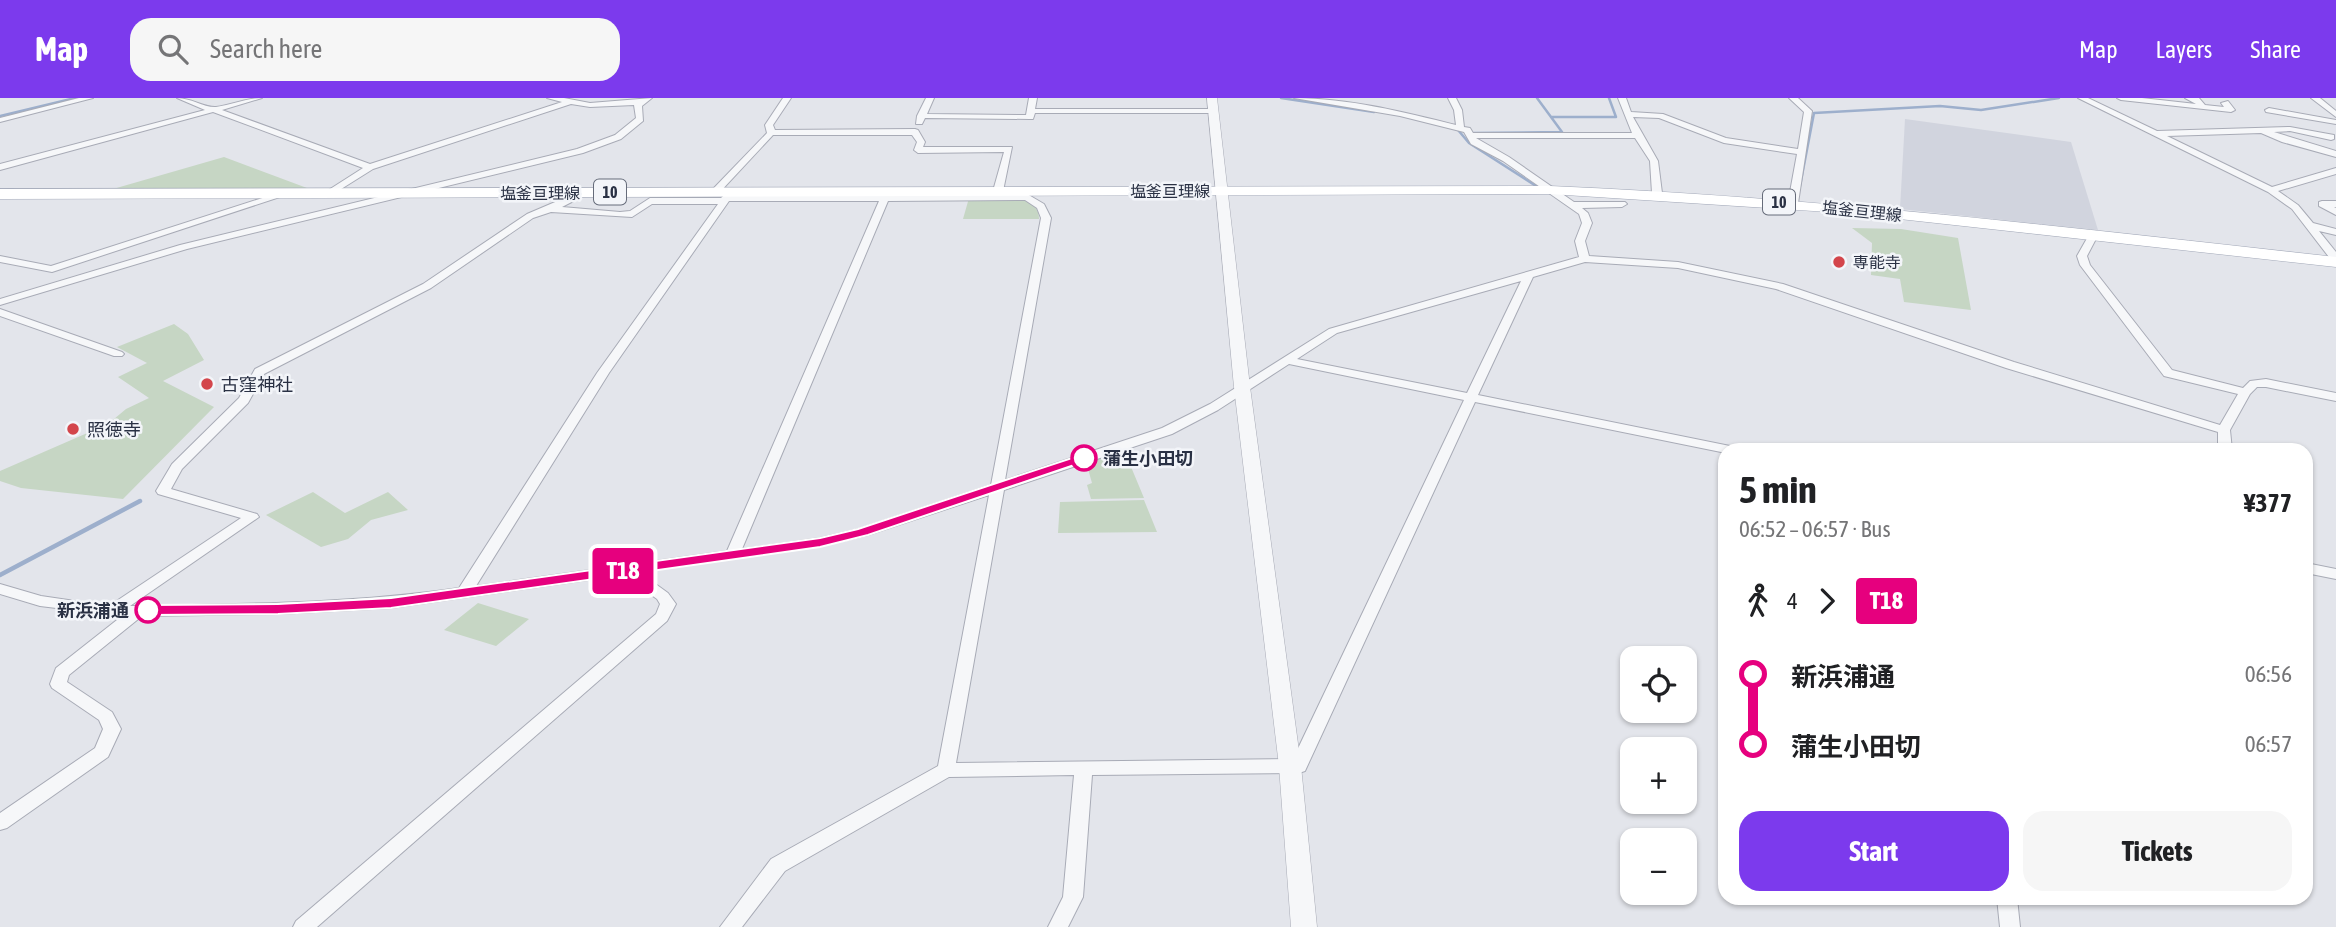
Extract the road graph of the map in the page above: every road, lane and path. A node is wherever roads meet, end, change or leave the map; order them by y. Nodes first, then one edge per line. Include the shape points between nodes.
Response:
1 (89, 98) edge
2 (181, 98) edge
3 (258, 98) edge
4 (551, 98) edge
5 (787, 98) edge
6 (930, 98) edge
7 (1033, 98) edge
8 (1212, 98) edge
9 (1298, 98) edge
10 (1452, 98) edge
11 (1622, 98) edge
12 (1793, 98) edge
13 (2082, 98) edge
14 (2121, 98) edge
15 (2127, 98) edge
16 (2189, 98) edge
17 (2315, 98) edge
18 (645, 100) edge
19 (568, 103) junction
20 (2225, 103) dead end
21 (2203, 107) junction
22 (212, 110) junction
23 (2269, 110) dead end
24 (1030, 111) junction
25 (1213, 111) junction
26 (1628, 114) junction
27 (921, 116) junction
28 (2336, 116) edge
29 (0, 120) edge
30 (2336, 122) edge
31 (2249, 124) dead end
32 (1460, 127) junction
33 (2262, 130) junction
34 (771, 132) junction
35 (915, 132) junction
36 (1638, 135) junction
37 (2155, 135) junction
38 (1469, 136) junction
39 (2333, 136) edge
40 (2304, 145) junction
41 (1801, 152) junction
42 (2336, 154) edge
43 (0, 167) edge
44 (370, 167) junction
45 (2336, 171) edge
46 (1550, 190) junction
47 (2271, 190) junction
48 (998, 191) junction
49 (1219, 191) junction
50 (584, 192) junction
51 (287, 193) junction
52 (330, 193) junction
53 (405, 193) junction
54 (1657, 193) junction
55 (0, 194) edge
56 (724, 196) junction
57 (885, 198) junction
58 (1793, 203) junction
59 (1622, 204) dead end
60 (2336, 204) edge
61 (1574, 205) junction
62 (550, 209) junction
63 (2336, 212) edge
64 (2308, 225) junction
65 (2336, 232) edge
66 (2092, 235) junction
67 (0, 259) edge
68 (1585, 259) junction
69 (2336, 260) edge
70 (1528, 276) junction
71 (0, 302) edge
72 (0, 312) edge
73 (118, 355) dead end
74 (1284, 360) junction
75 (1242, 387) junction
76 (2245, 392) junction
77 (1473, 397) junction
78 (2336, 397) edge
79 (2224, 430) junction
80 (2225, 443) edge
81 (1718, 448) edge
82 (999, 484) junction
83 (732, 556) junction
84 (2313, 569) edge
85 (626, 570) junction
86 (2336, 574) edge
87 (0, 589) edge
88 (463, 594) junction
89 (139, 610) junction
90 (111, 611) junction
91 (1290, 766) junction
92 (1084, 767) junction
93 (946, 770) junction
94 (0, 823) edge
95 (2008, 905) edge
96 (303, 927) edge
97 (730, 927) edge
98 (1058, 927) edge
99 (1304, 927) edge
100 (2010, 927) edge

1 - 29 street
2 - 22 street
3 - 22 street
4 - 19 street
5 - 34 street via 769,125
6 - 27 street
7 - 24 street
8 - 25 street
9 - 32 street
10 - 32 street
11 - 26 street
12 - 41 street via 1808,111
13 - 37 street
14 - 15 street
15 - 21 street
16 - 21 street
17 - 28 street
18 - 19 street via 602,106
18 - 53 street via 638,108 636,125 598,145
19 - 44 street
20 - 21 street via 2231,110
22 - 43 street
22 - 44 street
23 - 30 street
24 - 25 street
24 - 27 street via 1030,117
25 - 49 street
26 - 36 street
26 - 41 street via 1660,116 1724,140
27 - 35 street
31 - 33 street
32 - 38 street
33 - 37 street
33 - 39 street via 2290,128
33 - 40 street
34 - 35 street
34 - 56 street
35 - 48 street via 921,142 918,150 1009,149
36 - 38 street
36 - 54 street via 1654,161
37 - 47 street
38 - 46 street
39 - 40 street
40 - 42 street
41 - 58 street
44 - 52 street
45 - 47 street
46 - 49 main road, 塩釜亘理線 / 10
46 - 54 main road, 塩釜亘理線 / 10
46 - 61 street
47 - 64 street via 2295,207
48 - 49 main road, 塩釜亘理線 / 10
48 - 56 main road, 塩釜亘理線 / 10
49 - 75 street
50 - 53 main road, 塩釜亘理線 / 10
50 - 56 main road, 塩釜亘理線 / 10
50 - 62 street
51 - 52 main road, 塩釜亘理線 / 10
51 - 55 main road, 塩釜亘理線 / 10
51 - 67 street via 52,269
52 - 53 main road, 塩釜亘理線 / 10
53 - 71 street via 184,247
54 - 58 main road, 塩釜亘理線 / 10
56 - 57 street
56 - 62 street via 650,201 632,214 620,215
56 - 88 street via 603,373
57 - 82 street via 1027,197 1045,212
57 - 83 street
58 - 66 main road, 塩釜亘理線 / 10
59 - 61 street
60 - 63 street via 2322,204
61 - 68 street via 1587,223 1580,241
62 - 90 street via 530,216 427,286 259,372 244,400 177,467 163,491 253,517
64 - 65 street
64 - 69 street
66 - 69 main road, 塩釜亘理線 / 10
66 - 76 street via 2082,256 2085,265 2168,373
68 - 70 street
68 - 79 street via 1678,265 1779,286 2010,365
70 - 74 street via 1333,331
70 - 77 street
72 - 73 street
74 - 75 street
74 - 77 street
75 - 82 street via 1167,430
75 - 91 street
76 - 78 street via 2254,384 2266,383
76 - 79 street
77 - 81 street
77 - 91 street via 1299,766
79 - 80 street
82 - 83 street via 863,532
82 - 93 street
83 - 85 street
84 - 86 street
85 - 88 street
85 - 96 street via 663,596 668,604 662,617
87 - 90 street via 40,601
88 - 89 street via 278,609
89 - 90 street
89 - 94 street via 62,672 58,684 106,716 112,729 103,752
91 - 92 street
91 - 99 street
92 - 93 street
92 - 98 street via 1073,897
93 - 97 street via 778,865
95 - 100 street

